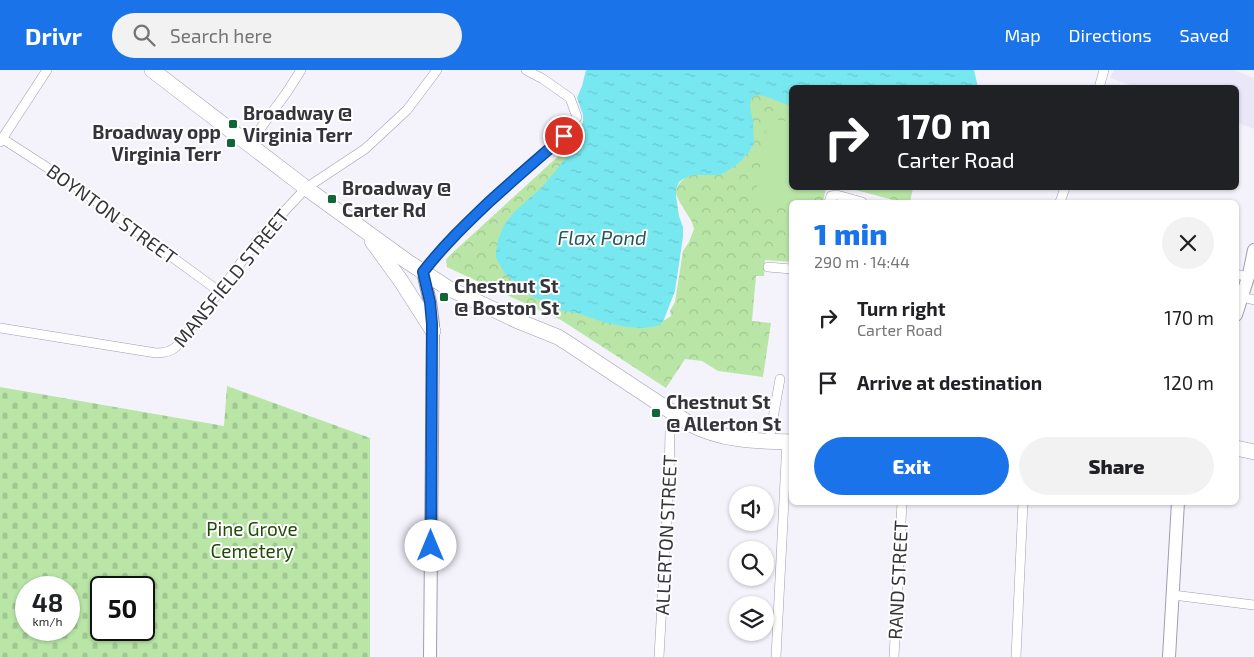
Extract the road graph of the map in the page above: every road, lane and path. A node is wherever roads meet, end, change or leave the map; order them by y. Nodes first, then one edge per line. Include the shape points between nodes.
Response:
1 (47, 70) edge
2 (301, 70) edge
3 (437, 70) edge
4 (526, 70) edge
5 (1104, 70) edge
6 (157, 71) edge
7 (1100, 85) edge
8 (1, 141) edge
9 (249, 144) junction
10 (306, 188) junction
11 (830, 200) edge
12 (855, 200) edge
13 (362, 228) junction
14 (1254, 250) edge
15 (768, 267) dead end
16 (789, 269) edge
17 (423, 272) junction
18 (1242, 276) edge
19 (220, 292) junction
20 (1248, 298) edge
21 (1239, 311) edge
22 (0, 328) edge
23 (432, 332) junction
24 (780, 379) dead end
25 (674, 413) junction
26 (769, 441) junction
27 (789, 442) edge
28 (1239, 449) edge
29 (1254, 452) edge
30 (902, 505) edge
31 (1023, 505) edge
32 (1178, 505) edge
33 (1173, 595) junction
34 (1254, 605) edge
35 (429, 656) edge
36 (659, 657) edge
37 (776, 657) edge
38 (894, 657) edge
39 (1016, 657) edge
40 (1169, 657) edge

1 - 8 street
2 - 9 street
3 - 10 street, MANSFIELD STREET via 408,110 365,149
4 - 17 street via 570,98 577,117 564,136 462,228
5 - 7 street
6 - 9 main road
8 - 19 street, BOYNTON STREET via 68,181
9 - 10 main road
10 - 13 main road
10 - 19 street, MANSFIELD STREET via 256,242
11 - 12 street via 831,196 837,195
13 - 17 main road
13 - 23 main road via 401,281
14 - 18 main road
15 - 16 street
17 - 23 main road
17 - 25 main road via 459,294 563,340
18 - 20 main road
19 - 22 street, MANSFIELD STREET via 176,347 166,353
20 - 21 main road
23 - 35 main road
24 - 26 street
25 - 26 main road via 716,435
25 - 36 street, ALLERTON STREET via 670,431
26 - 27 main road
27 - 37 street
28 - 29 main road
30 - 38 street, RAND STREET
31 - 39 street
32 - 33 main road
33 - 34 street
33 - 40 main road

